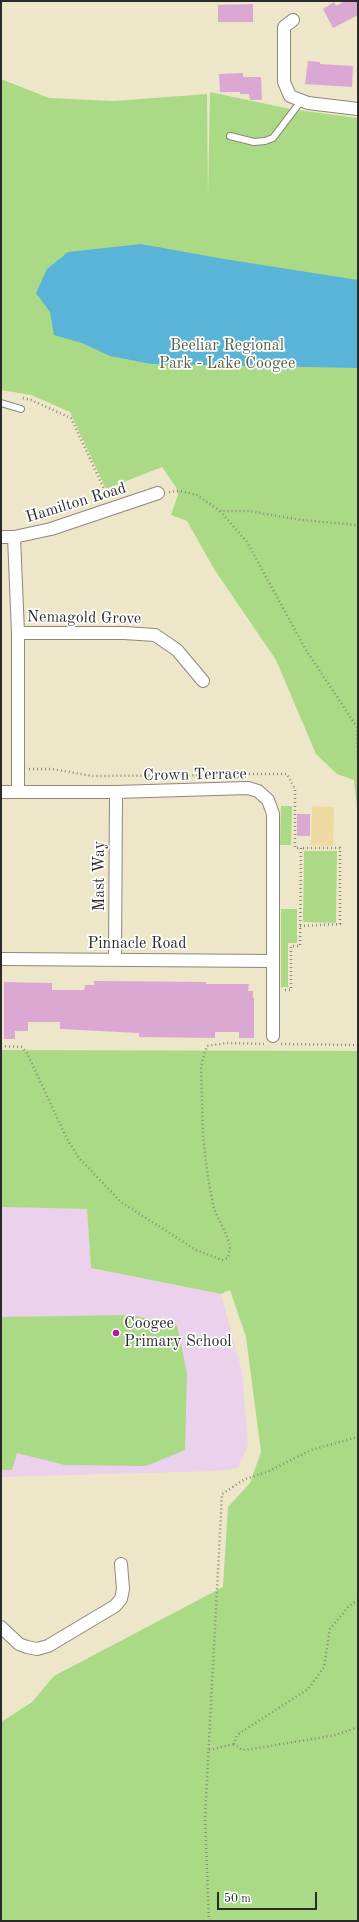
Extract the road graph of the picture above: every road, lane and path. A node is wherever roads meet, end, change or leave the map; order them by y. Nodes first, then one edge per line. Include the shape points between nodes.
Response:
1 (4, 1) edge
2 (1, 4) edge
3 (293, 20) dead end
4 (301, 101) junction
5 (358, 109) edge
6 (230, 136) dead end
7 (16, 397) dead end
8 (1, 403) edge
9 (22, 409) dead end
10 (158, 493) joint
11 (120, 508) junction
12 (220, 511) junction
13 (358, 525) edge
14 (1, 537) edge
15 (14, 537) junction
16 (18, 633) junction
17 (203, 681) dead end
18 (358, 757) edge
19 (19, 769) junction
20 (248, 774) dead end
21 (233, 775) dead end
22 (1, 792) edge
23 (18, 792) junction
24 (116, 792) junction
25 (301, 848) junction
26 (300, 926) junction
27 (1, 960) edge
28 (115, 960) junction
29 (274, 961) junction
30 (274, 990) junction
31 (271, 1041) junction
32 (358, 1045) edge
33 (1, 1046) edge
34 (358, 1437) edge
35 (122, 1564) dead end
36 (358, 1600) edge
37 (1, 1627) edge
38 (358, 1727) edge
39 (234, 1744) junction
40 (209, 1750) junction
41 (209, 1921) edge

1 - 2 path
3 - 4 street via 284,27 284,82 290,96
4 - 5 street
4 - 6 lane via 274,138 254,142
7 - 11 path via 31,400 71,418 106,493 112,491
8 - 9 lane
10 - 11 street, Hamilton Road
10 - 12 path via 180,491 197,495
11 - 15 street, Hamilton Road via 51,529
12 - 13 path via 249,511 301,520
12 - 18 path via 247,542 306,650 357,726
14 - 15 street, Hamilton Road
15 - 16 street
16 - 17 street, Nemagold Grove via 155,635 178,650
16 - 19 street
19 - 21 path via 52,769 93,776
19 - 23 street
20 - 25 path via 287,774 294,789 295,848
22 - 23 street, Crown Terrace
23 - 24 street, Crown Terrace
24 - 28 street, Mast Way
24 - 29 street, Crown Terrace via 248,788 258,791 268,800 274,814
25 - 26 path
25 - 26 path via 340,848 340,924
26 - 30 path via 300,946 291,946 291,990
27 - 28 street, Pinnacle Road
28 - 29 street, Pinnacle Road
29 - 30 street, Crown Terrace
30 - 31 street, Crown Terrace
31 - 32 path
31 - 33 path via 207,1046 203,1058 203,1136 208,1178 214,1209 230,1248 228,1258 222,1260 196,1250 122,1202 79,1158 67,1139 28,1053 22,1047
34 - 40 path via 311,1450 267,1472 245,1479 222,1494
35 - 37 street via 123,1589 121,1599 115,1606 48,1646 37,1649 19,1644
36 - 39 path via 349,1606 330,1629 324,1668 308,1689 236,1734
38 - 39 path via 336,1735 252,1749 242,1750
39 - 40 path
40 - 41 path via 205,1818

